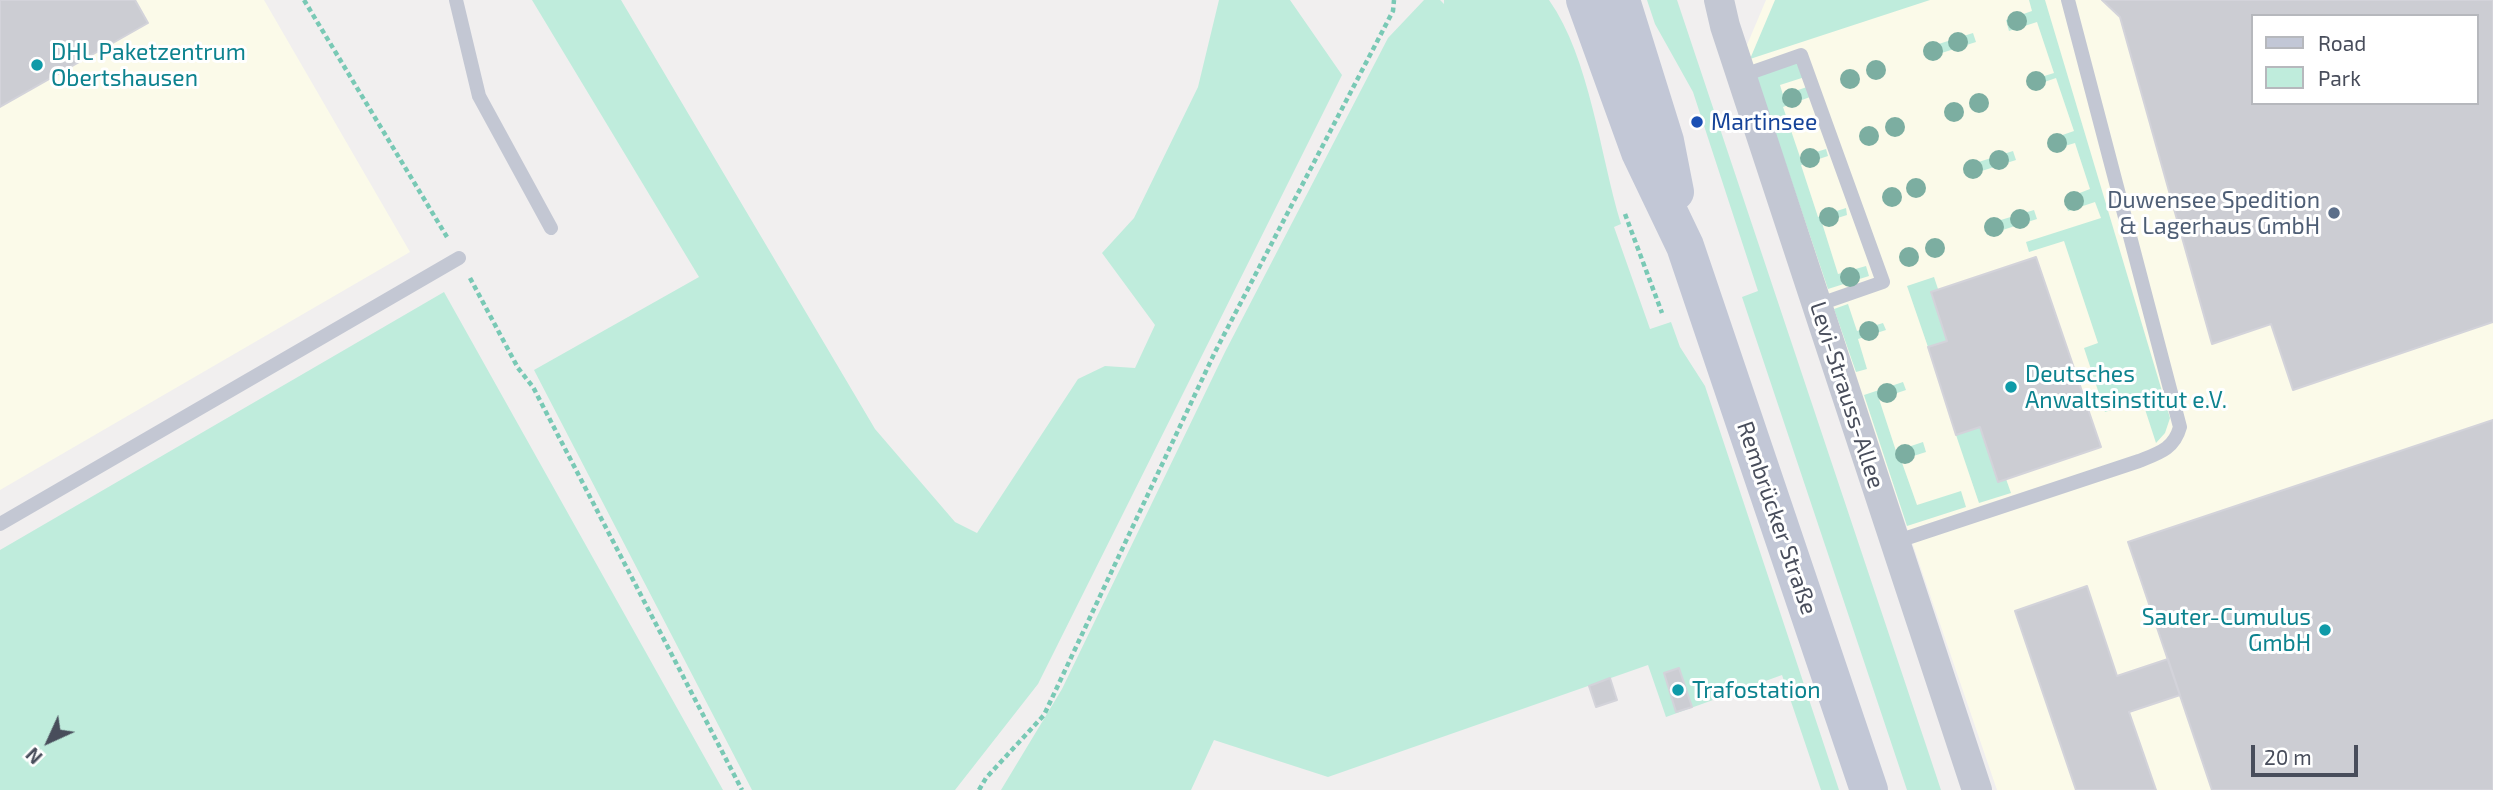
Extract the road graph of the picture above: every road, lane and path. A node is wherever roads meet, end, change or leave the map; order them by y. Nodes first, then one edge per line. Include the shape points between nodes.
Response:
1 (304, 0) edge
2 (456, 0) edge
3 (1394, 0) edge
4 (1585, 0) edge
5 (1621, 0) edge
6 (1719, 0) edge
7 (2068, 0) edge
8 (1741, 76) junction
9 (551, 228) dead end
10 (1685, 246) junction
11 (459, 258) junction
12 (1817, 305) junction
13 (0, 524) edge
14 (1895, 542) junction
15 (742, 790) edge
16 (979, 790) edge
17 (1869, 790) edge
18 (1976, 790) edge

1 - 11 path
2 - 9 lane via 479,96
3 - 16 path via 1215,352 1044,715
4 - 10 main road, Rembrücker Straße via 1640,152
5 - 10 main road, Rembrücker Straße via 1665,141
6 - 8 street, Levi-Strauss-Allee
7 - 14 lane via 2180,427 2176,440 2166,450 2139,461
8 - 12 street, Levi-Strauss-Allee
8 - 12 lane via 1801,55 1883,282
10 - 17 main road, Rembrücker Straße
11 - 13 lane
11 - 15 path via 517,368 533,387
12 - 14 street, Levi-Strauss-Allee
14 - 18 street, Levi-Strauss-Allee

